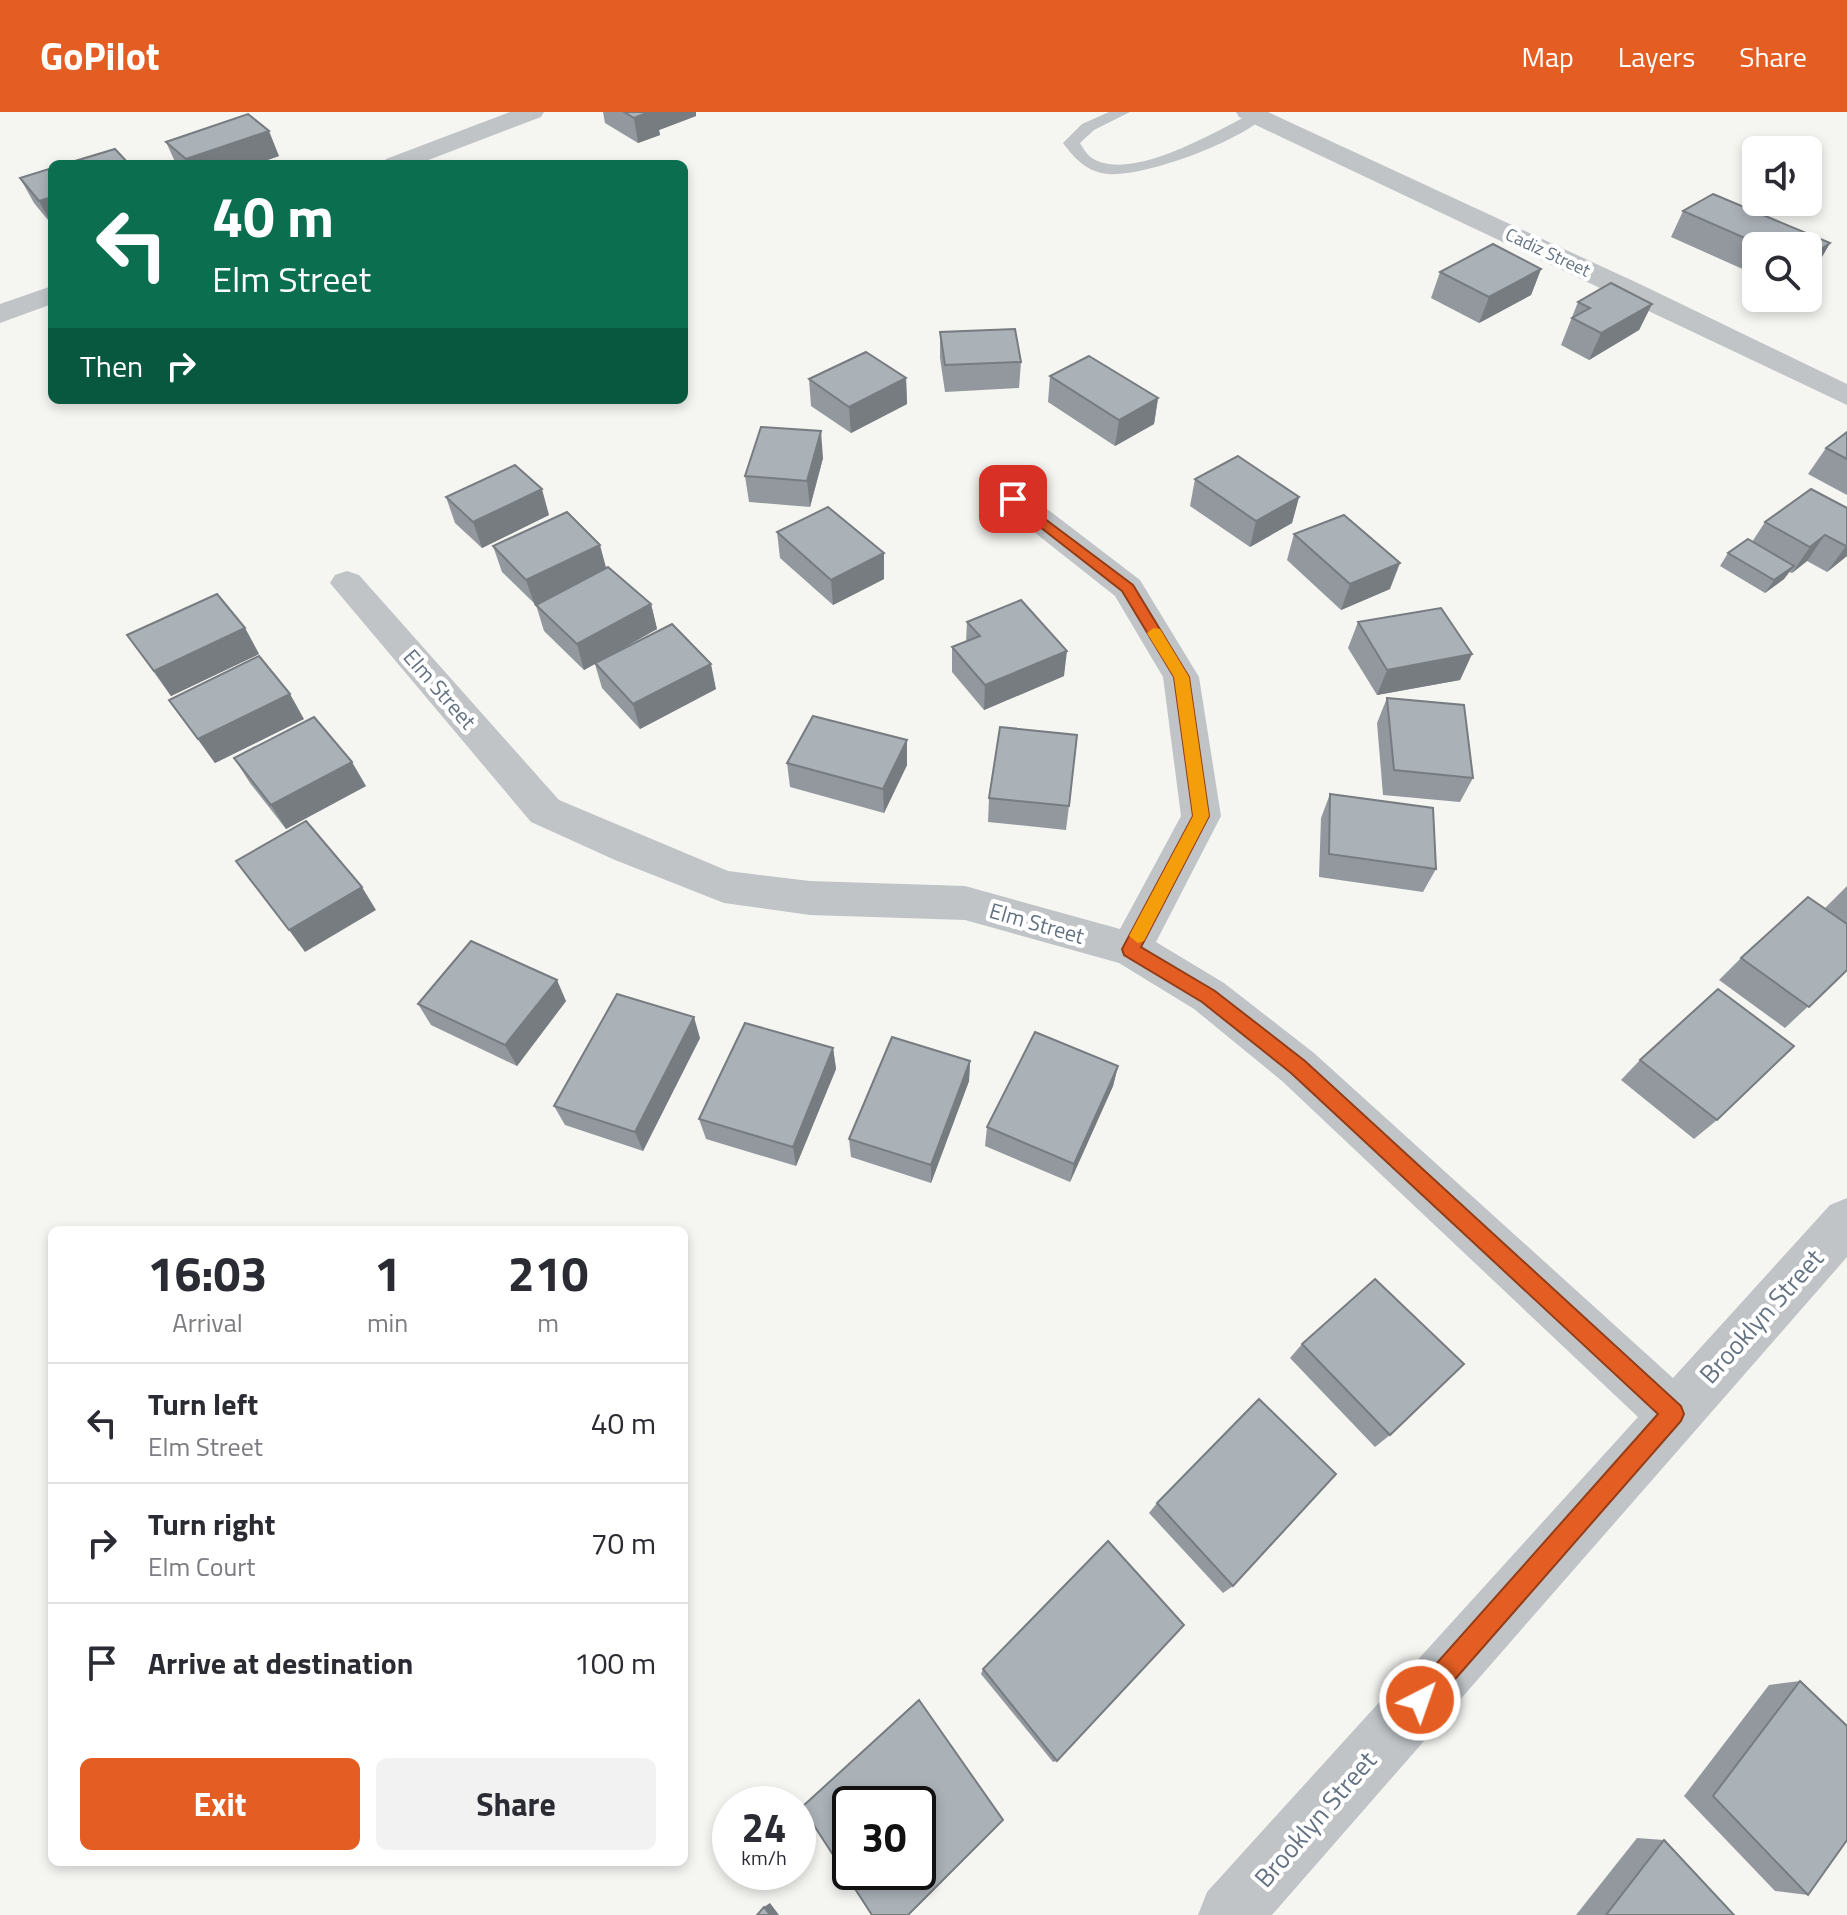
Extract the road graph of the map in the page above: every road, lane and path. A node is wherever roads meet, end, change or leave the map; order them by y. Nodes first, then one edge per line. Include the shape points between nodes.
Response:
1 (532, 112) edge
2 (1122, 112) edge
3 (1252, 114) edge
4 (406, 160) edge
5 (48, 296) edge
6 (0, 314) edge
7 (1847, 396) edge
8 (1013, 499) dead end
9 (347, 583) dead end
10 (1131, 949) junction
11 (1847, 1221) edge
12 (1673, 1414) junction
13 (1230, 1915) edge

1 - 4 street
2 - 3 lane via 1088,127 1071,143 1076,155 1096,166 1125,169 1172,159
3 - 7 street, Cadiz Street
5 - 6 street
8 - 10 street via 1128,588 1181,677 1201,816
9 - 10 street, Elm Street via 545,811 724,887 810,898 965,903
10 - 12 street, Elm Street via 1209,996 1298,1067
11 - 12 street, Brooklyn Street
12 - 13 street, Brooklyn Street

